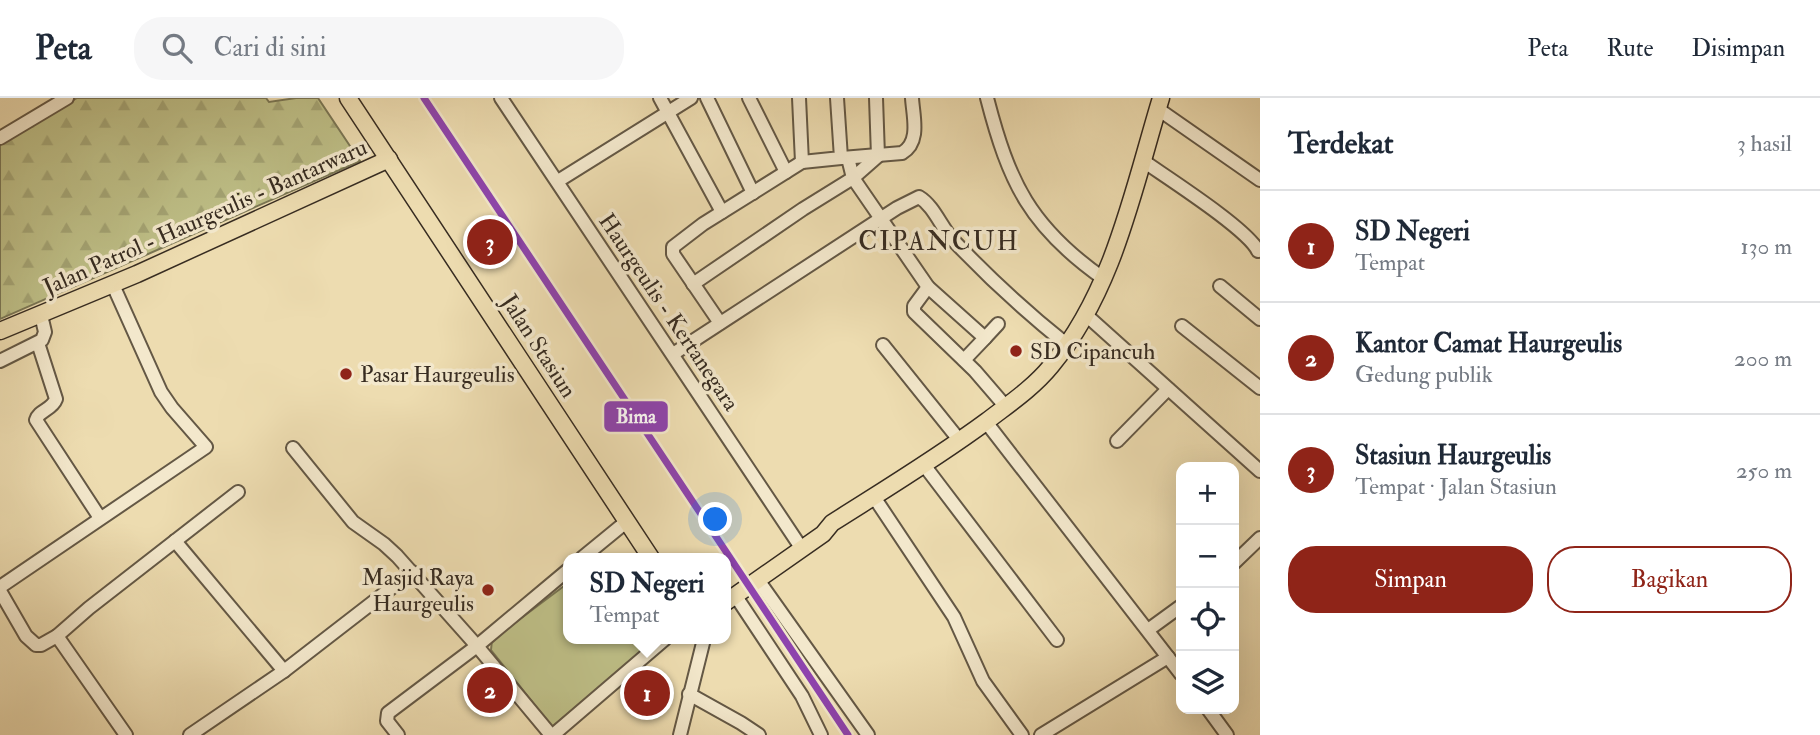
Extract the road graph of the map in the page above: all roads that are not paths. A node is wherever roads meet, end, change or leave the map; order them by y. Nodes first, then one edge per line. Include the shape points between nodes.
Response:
1 (67, 98) edge
2 (348, 98) edge
3 (501, 98) edge
4 (660, 98) edge
5 (691, 98) edge
6 (707, 98) edge
7 (749, 98) edge
8 (788, 98) edge
9 (799, 98) edge
10 (837, 98) edge
11 (876, 98) edge
12 (912, 98) edge
13 (987, 98) edge
14 (1160, 104) edge
15 (668, 111) junction
16 (799, 120) junction
17 (0, 138) edge
18 (878, 156) junction
19 (845, 158) junction
20 (389, 159) junction
21 (1142, 160) junction
22 (802, 162) junction
23 (786, 172) junction
24 (853, 178) junction
25 (1260, 180) edge
26 (558, 181) junction
27 (753, 193) junction
28 (722, 212) junction
29 (881, 218) junction
30 (1258, 251) dead end
31 (1104, 278) junction
32 (693, 284) junction
33 (113, 285) junction
34 (1220, 286) dead end
35 (928, 287) junction
36 (1085, 314) junction
37 (41, 315) junction
38 (1260, 319) edge
39 (720, 323) junction
40 (998, 324) dead end
41 (1182, 326) dead end
42 (0, 331) edge
43 (985, 338) junction
44 (38, 343) junction
45 (1066, 344) junction
46 (883, 345) dead end
47 (673, 354) junction
48 (964, 359) junction
49 (0, 361) edge
50 (1260, 388) edge
51 (1168, 389) junction
52 (1006, 407) junction
53 (986, 422) junction
54 (960, 441) junction
55 (1117, 441) dead end
56 (293, 447) dead end
57 (924, 465) junction
58 (1260, 471) edge
59 (238, 492) dead end
60 (874, 497) junction
61 (100, 518) junction
62 (626, 522) junction
63 (1260, 539) edge
64 (174, 541) junction
65 (799, 545) junction
66 (588, 553) edge
67 (648, 553) edge
68 (1239, 558) edge
69 (412, 572) junction
70 (563, 574) edge
71 (758, 580) junction
72 (0, 589) edge
73 (731, 594) edge
74 (731, 594) edge
75 (731, 598) edge
76 (1176, 610) edge
77 (1148, 630) junction
78 (57, 636) junction
79 (1057, 640) dead end
80 (659, 644) edge
81 (703, 644) edge
82 (477, 646) junction
83 (1168, 657) junction
84 (1176, 667) edge
85 (284, 671) junction
86 (689, 694) junction
87 (1212, 714) edge
88 (126, 735) edge
89 (190, 735) edge
90 (398, 735) edge
91 (552, 735) edge
92 (680, 735) edge
93 (759, 735) edge
94 (821, 735) edge
95 (868, 735) edge
96 (1022, 735) edge
97 (1041, 735) edge
98 (1227, 735) edge

1 - 17 street
2 - 20 main road, Jalan Stasiun
3 - 26 street, Haurgeulis - Kertanegara
4 - 15 street
5 - 15 street
6 - 27 street
7 - 23 street
8 - 16 street
9 - 16 street
10 - 19 street
11 - 18 street
12 - 18 street via 913,144 902,153
13 - 31 street via 1003,156 1022,197 1064,246
14 - 21 main road
14 - 25 street
15 - 26 street
15 - 28 street
16 - 22 street
18 - 19 street
18 - 24 street
19 - 22 street
19 - 24 street
20 - 33 main road, Jalan Patrol - Haurgeulis - Bantarwaru
20 - 62 main road, Jalan Stasiun
21 - 30 street via 1249,238
21 - 31 main road
22 - 23 street
23 - 27 street
24 - 29 street
24 - 32 street
26 - 47 street, Haurgeulis - Kertanegara
27 - 28 street
28 - 32 street via 673,247
29 - 35 street
29 - 39 street
29 - 45 street via 914,198 924,200 988,276
31 - 36 main road
32 - 39 street
33 - 37 main road, Jalan Patrol - Haurgeulis - Bantarwaru
33 - 61 street via 161,392 206,447
34 - 38 street
35 - 43 street
35 - 48 street via 914,312
36 - 45 main road
36 - 51 street
37 - 42 main road, Jalan Patrol - Haurgeulis - Bantarwaru
37 - 44 street via 44,336
39 - 47 street
40 - 43 street
41 - 50 street
43 - 48 street
44 - 49 street
44 - 61 street via 56,399 36,420
45 - 52 main road via 1044,374
46 - 54 street
47 - 65 street, Haurgeulis - Kertanegara
48 - 52 street
51 - 55 street
51 - 58 street
52 - 53 main road
53 - 54 main road
53 - 77 street
54 - 57 main road
56 - 69 street via 352,522 390,548
57 - 60 main road
57 - 79 street
59 - 64 street
60 - 65 main road
60 - 96 street via 954,617 983,681
61 - 72 street
62 - 66 street
62 - 67 main road, Jalan Stasiun
63 - 68 street
64 - 78 street
64 - 85 street
65 - 71 main road
65 - 73 main road
69 - 82 street
69 - 85 street
70 - 82 street
71 - 74 main road
71 - 95 street
72 - 78 street via 30,641 41,645
75 - 94 street via 802,695
76 - 77 street
77 - 83 street
78 - 88 street
80 - 91 street
81 - 86 street
82 - 90 street via 388,713 387,721
82 - 91 street
83 - 84 street
83 - 97 street
85 - 89 street
86 - 92 street
86 - 93 street
87 - 98 street

